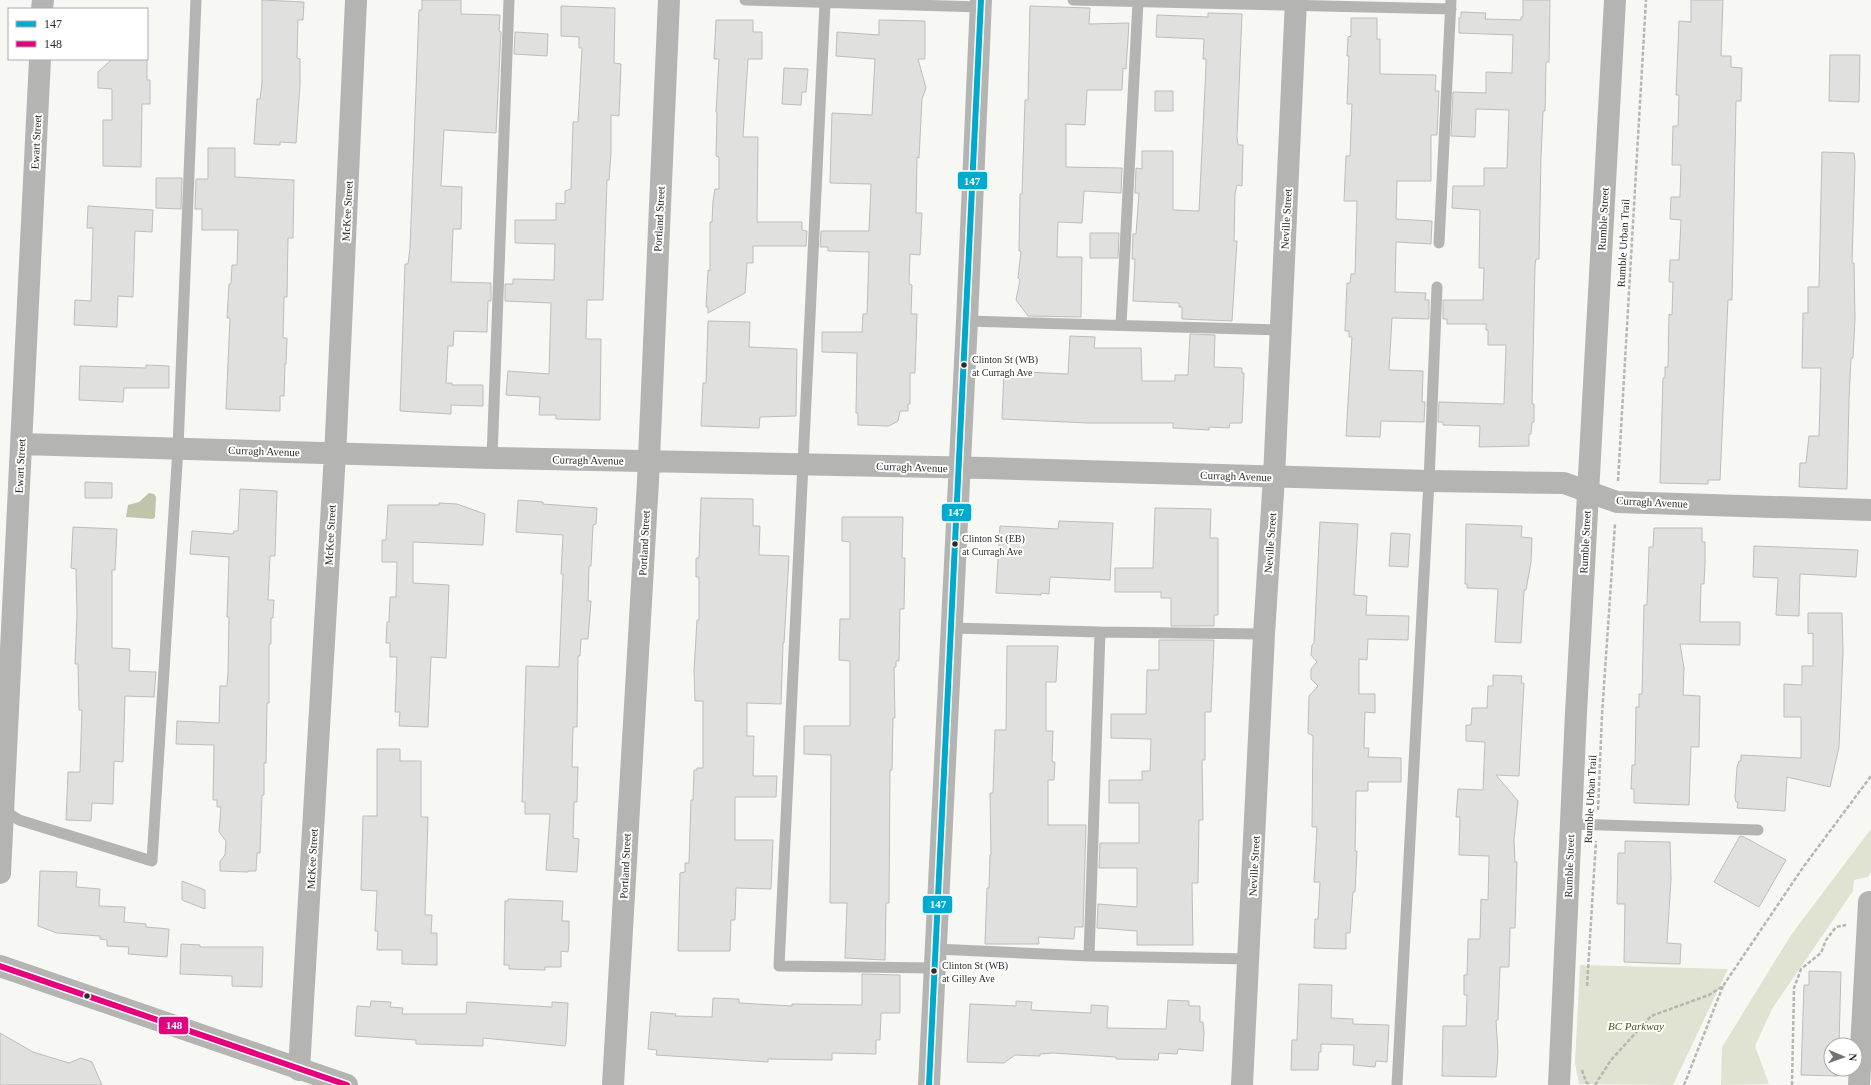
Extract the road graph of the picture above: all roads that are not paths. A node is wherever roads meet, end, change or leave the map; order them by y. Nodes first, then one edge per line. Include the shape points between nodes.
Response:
1 (196, 0) edge
2 (356, 0) edge
3 (509, 0) edge
4 (669, 0) edge
5 (745, 0) edge
6 (1073, 0) edge
7 (1615, 0) edge
8 (1138, 2) junction
9 (825, 3) junction
10 (981, 3) edge
11 (1296, 3) edge
12 (1451, 5) edge
13 (40, 60) edge
14 (1439, 243) dead end
15 (1436, 288) dead end
16 (967, 321) junction
17 (1121, 325) junction
18 (1281, 330) junction
19 (21, 444) junction
20 (178, 448) junction
21 (335, 453) junction
22 (492, 458) junction
23 (648, 461) junction
24 (804, 464) junction
25 (960, 468) junction
26 (1274, 477) junction
27 (1429, 481) junction
28 (1588, 492) junction
29 (1871, 510) edge
30 (952, 628) junction
31 (1100, 632) junction
32 (1264, 634) junction
33 (2, 808) edge
34 (1570, 824) junction
35 (1758, 830) dead end
36 (0, 873) edge
37 (1869, 913) road end
38 (1089, 956) junction
39 (935, 959) junction
40 (1250, 959) junction
41 (0, 966) edge
42 (299, 1070) junction
43 (347, 1085) edge
44 (613, 1085) edge
45 (929, 1085) edge
46 (1242, 1085) edge
47 (1397, 1085) edge
48 (1559, 1085) edge
49 (1859, 1085) edge

1 - 20 lane
2 - 21 street, McKee Street
3 - 22 lane
4 - 23 street, Portland Street
5 - 9 lane
6 - 8 lane
7 - 28 street, Rumble Street
8 - 11 lane
8 - 17 lane
9 - 10 lane
9 - 24 lane
10 - 16 street
11 - 12 lane
11 - 18 street, Neville Street
12 - 14 lane
13 - 19 street, Ewart Street
15 - 27 lane
16 - 17 lane
16 - 25 street
17 - 18 lane
18 - 26 street, Neville Street
19 - 20 street, Curragh Avenue
19 - 33 street, Ewart Street
20 - 21 street, Curragh Avenue
20 - 33 lane via 152,861 19,820
21 - 22 street, Curragh Avenue
21 - 42 street, McKee Street
22 - 23 street, Curragh Avenue
23 - 24 street, Curragh Avenue
23 - 44 street, Portland Street
24 - 25 street, Curragh Avenue
24 - 39 lane via 779,966
25 - 26 street, Curragh Avenue
25 - 30 street
26 - 27 street, Curragh Avenue
26 - 32 street, Neville Street
27 - 28 street, Curragh Avenue via 1564,483
27 - 47 lane
28 - 29 street, Curragh Avenue via 1617,502
28 - 34 street, Rumble Street
30 - 31 lane
30 - 39 street
31 - 32 lane
31 - 38 lane
32 - 40 street, Neville Street
33 - 36 street, Ewart Street
34 - 35 lane
34 - 48 street, Rumble Street
37 - 49 street
38 - 39 lane
38 - 40 lane
39 - 45 street
40 - 46 street, Neville Street
41 - 42 street
42 - 43 street

